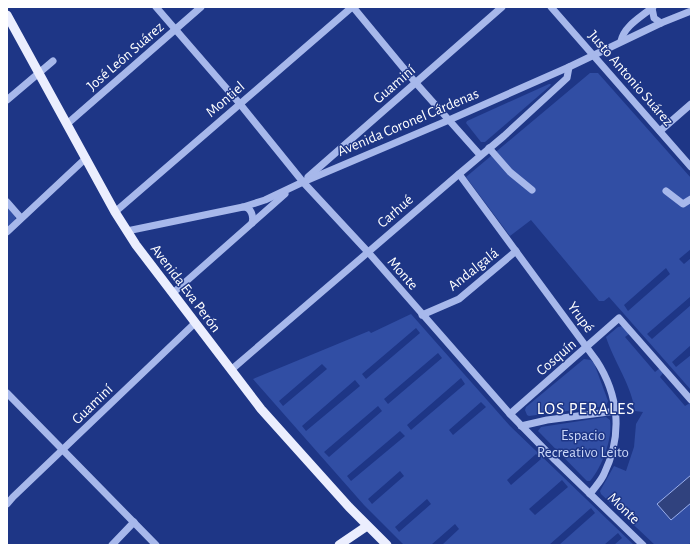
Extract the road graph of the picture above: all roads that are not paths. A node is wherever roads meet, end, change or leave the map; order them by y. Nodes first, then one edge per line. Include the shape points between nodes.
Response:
1 (156, 7) edge
2 (201, 7) edge
3 (352, 7) edge
4 (502, 7) edge
5 (551, 7) edge
6 (652, 7) edge
7 (691, 11) edge
8 (7, 15) edge
9 (661, 23) junction
10 (175, 29) junction
11 (621, 41) junction
12 (593, 55) junction
13 (53, 61) dead end
14 (569, 66) junction
15 (39, 73) junction
16 (415, 82) junction
17 (7, 100) edge
18 (240, 104) junction
19 (691, 104) edge
20 (448, 120) junction
21 (67, 124) junction
22 (660, 131) junction
23 (489, 148) junction
24 (480, 155) junction
25 (86, 158) junction
26 (691, 167) edge
27 (458, 174) junction
28 (303, 182) junction
29 (293, 188) junction
30 (532, 190) dead end
31 (666, 191) dead end
32 (691, 199) edge
33 (7, 202) edge
34 (243, 208) junction
35 (115, 212) junction
36 (21, 218) junction
37 (252, 223) junction
38 (128, 231) junction
39 (7, 232) edge
40 (516, 251) junction
41 (368, 252) junction
42 (173, 293) junction
43 (422, 315) junction
44 (195, 323) junction
45 (587, 347) junction
46 (230, 370) junction
47 (7, 393) edge
48 (691, 400) edge
49 (616, 412) junction
50 (510, 414) junction
51 (521, 426) junction
52 (63, 450) junction
53 (590, 494) junction
54 (7, 504) edge
55 (134, 522) junction
56 (367, 526) junction
57 (112, 545) edge
58 (156, 545) edge
59 (339, 545) edge
60 (387, 545) edge
61 (643, 545) edge

1 - 10 street, Monte
2 - 10 street, José León Suárez
3 - 16 street
3 - 18 street, Montiel
4 - 16 street, Guaminí
5 - 12 street, Justo Antonio Suárez
6 - 9 street via 654,18
6 - 11 street via 628,27
7 - 9 street, Avenida Coronel Cárdenas
8 - 15 main road, Avenida Eva Perón
9 - 11 street, Avenida Coronel Cárdenas
10 - 18 street, Monte
10 - 21 street, José León Suárez
11 - 12 street, Avenida Coronel Cárdenas
12 - 14 street, Avenida Coronel Cárdenas
12 - 22 street, Justo Antonio Suárez
13 - 15 street
14 - 20 street, Avenida Coronel Cárdenas
14 - 23 street, Carhué via 567,78
15 - 17 street
15 - 21 main road, Avenida Eva Perón
16 - 20 street
16 - 28 street, Guaminí
18 - 28 street, Monte
18 - 35 street, Montiel
19 - 22 street
20 - 24 street
20 - 28 street, Avenida Coronel Cárdenas
21 - 25 main road, Avenida Eva Perón
22 - 26 street, Justo Antonio Suárez
23 - 24 street, Carhué
23 - 30 street via 510,172
24 - 27 street, Carhué
25 - 35 main road, Avenida Eva Perón
25 - 36 street
27 - 40 street, Yrupé
27 - 41 street, Carhué
28 - 29 street, Avenida Coronel Cárdenas
28 - 41 street, Monte
29 - 34 street, Avenida Coronel Cárdenas
29 - 37 street
31 - 32 street via 683,204
33 - 36 street
34 - 37 street via 250,210
34 - 38 street, Avenida Coronel Cárdenas
35 - 38 main road, Avenida Eva Perón
36 - 39 street
37 - 42 street
38 - 42 main road, Avenida Eva Perón
40 - 43 street, Andalgalá via 458,299
40 - 45 street, Yrupé
41 - 43 street, Monte
41 - 46 street, Carhué
42 - 44 main road, Avenida Eva Perón
43 - 50 street, Monte
44 - 46 main road, Avenida Eva Perón
44 - 52 street, Guaminí
45 - 48 street, Cosquín via 619,318
45 - 49 street, Yrupé via 606,377
45 - 50 street, Cosquín
46 - 56 main road, Avenida Eva Perón via 261,409
47 - 52 street
49 - 51 street via 547,420
49 - 53 street, Yrupé via 612,454 604,475
50 - 51 street, Monte
51 - 53 street, Monte
52 - 54 street, Guaminí
52 - 55 street
53 - 61 street, Monte
55 - 57 street
55 - 58 street
56 - 59 main road
56 - 60 main road, Avenida Eva Perón

